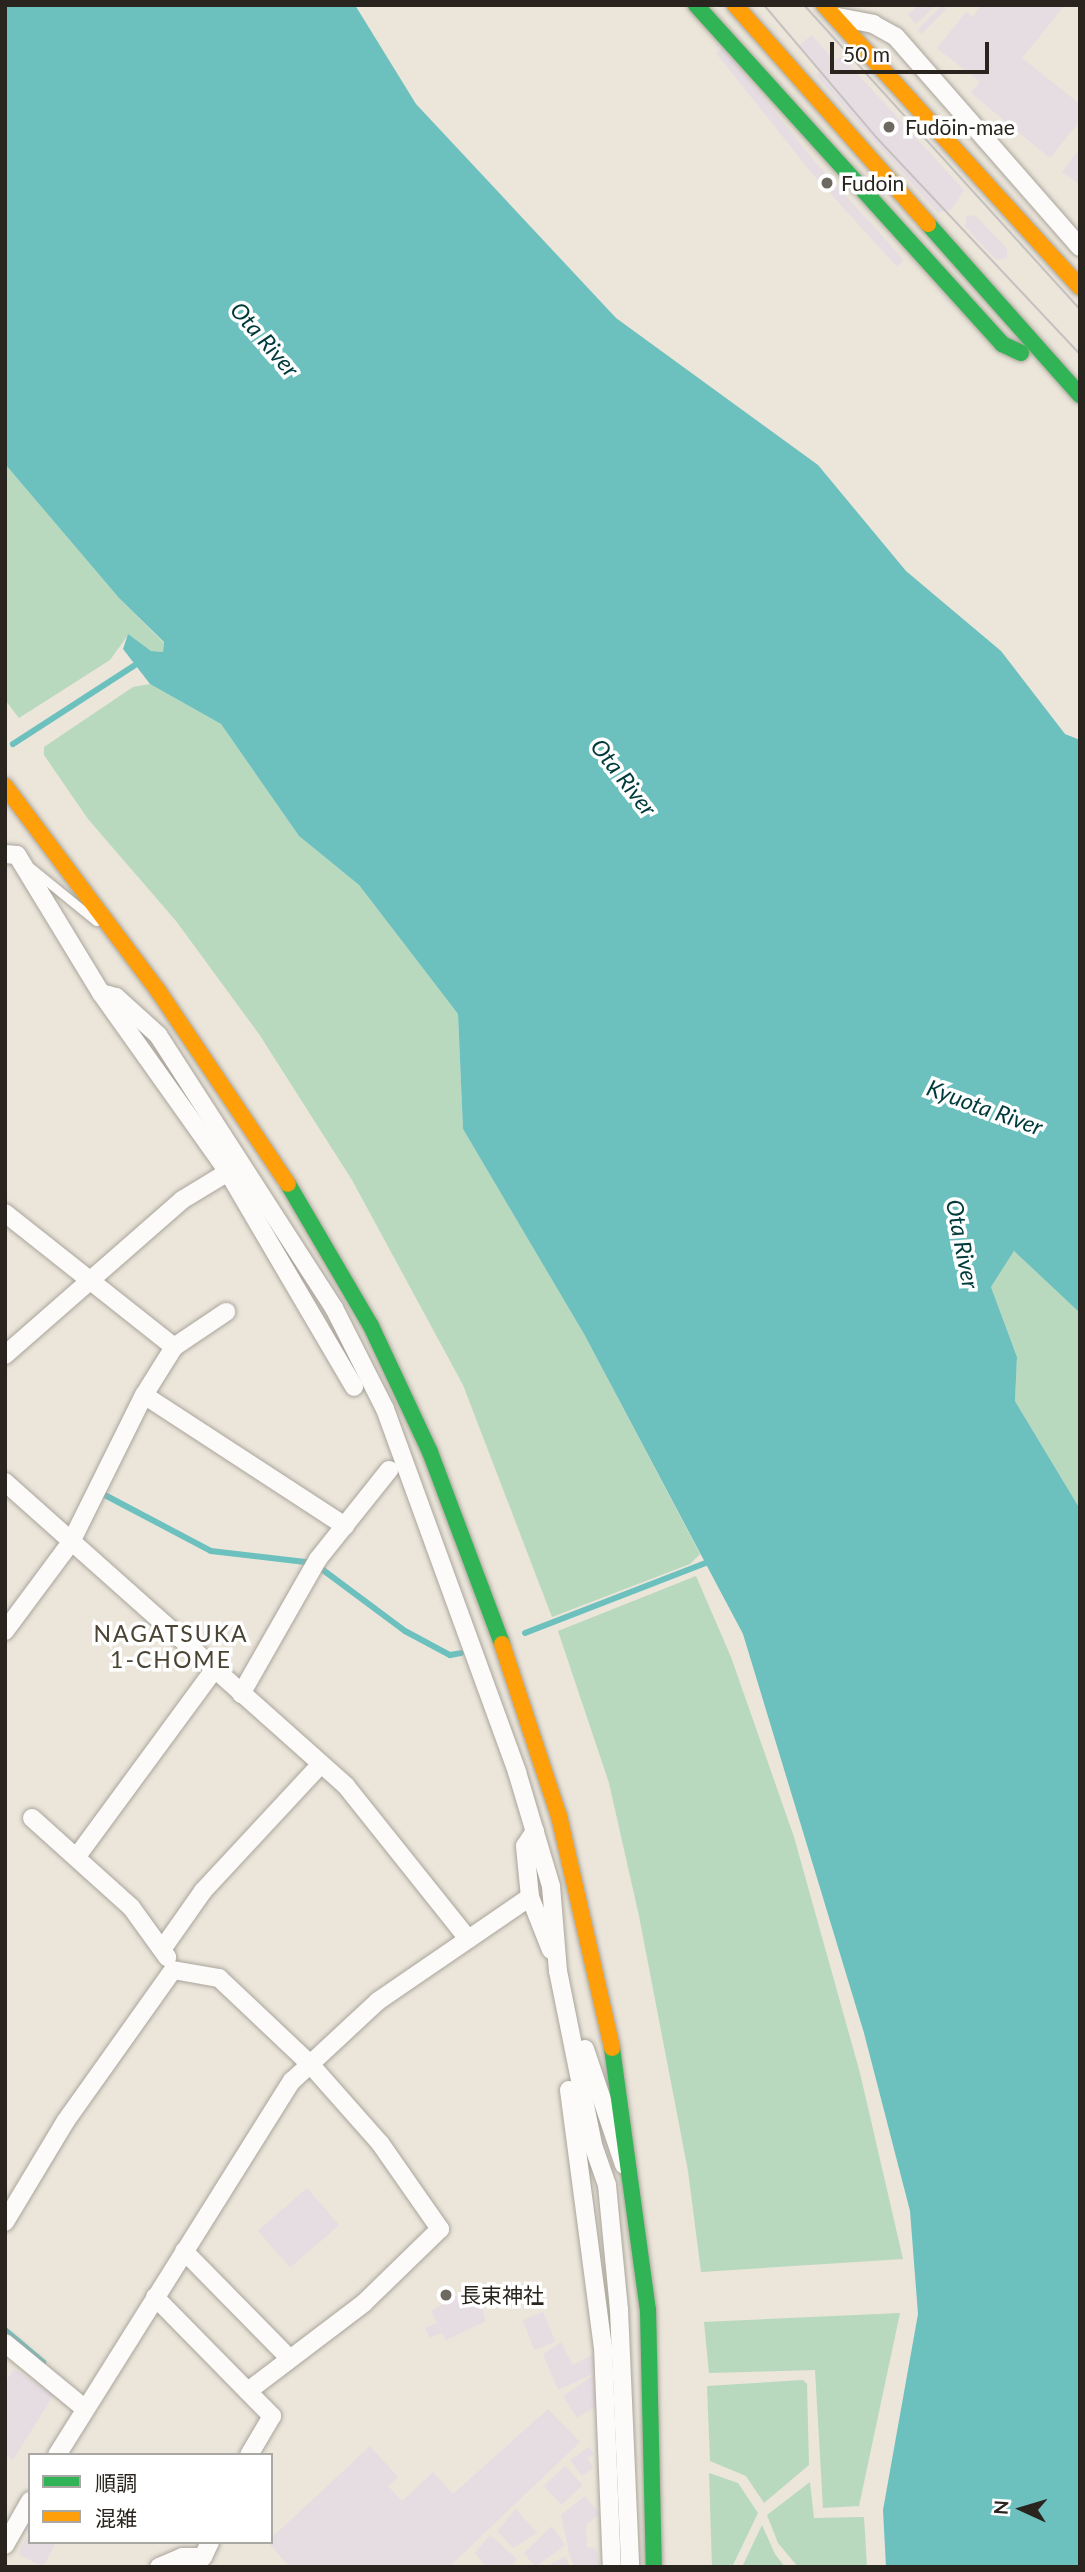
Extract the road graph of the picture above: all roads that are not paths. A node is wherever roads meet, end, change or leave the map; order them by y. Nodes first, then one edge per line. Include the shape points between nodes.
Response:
1 (696, 5) edge
2 (735, 5) edge
3 (829, 11) edge
4 (1077, 244) edge
5 (1045, 248) junction
6 (1080, 287) edge
7 (1050, 366) junction
8 (1080, 396) edge
9 (5, 786) edge
10 (11, 855) edge
11 (111, 928) junction
12 (101, 993) junction
13 (228, 1172) junction
14 (5, 1213) edge
15 (89, 1280) junction
16 (226, 1312) dead end
17 (174, 1347) junction
18 (5, 1355) edge
19 (354, 1387) dead end
20 (144, 1395) junction
21 (389, 1471) dead end
22 (5, 1482) edge
23 (345, 1526) junction
24 (71, 1542) junction
25 (5, 1631) edge
26 (214, 1670) junction
27 (241, 1694) junction
28 (321, 1764) junction
29 (32, 1818) dead end
30 (535, 1831) junction
31 (78, 1855) junction
32 (530, 1897) junction
33 (468, 1939) junction
34 (163, 1948) junction
35 (173, 1970) junction
36 (558, 1971) junction
37 (310, 2064) junction
38 (569, 2090) dead end
39 (607, 2185) junction
40 (636, 2194) junction
41 (5, 2222) edge
42 (591, 2244) junction
43 (184, 2251) junction
44 (155, 2297) junction
45 (619, 2310) junction
46 (5, 2343) edge
47 (289, 2358) junction
48 (248, 2391) junction
49 (84, 2408) junction
50 (58, 2453) edge
51 (250, 2453) edge
52 (28, 2504) edge
53 (5, 2544) edge
54 (209, 2544) edge
55 (159, 2567) edge
56 (612, 2567) edge
57 (630, 2567) edge
58 (654, 2567) edge

1 - 7 main road via 1002,344
2 - 7 main road
3 - 4 street via 873,24 896,37
3 - 5 main road
4 - 5 street
5 - 6 main road
7 - 8 main road
9 - 11 main road
10 - 11 lane via 89,918
10 - 12 street
11 - 40 main road via 286,1181 371,1326 430,1452 559,1816 597,1969
12 - 13 street
12 - 30 street via 116,997 158,1035 334,1308 386,1409 448,1571
13 - 15 street via 182,1200
13 - 19 street
14 - 15 street
15 - 17 street
15 - 18 street
16 - 17 street
17 - 20 street
20 - 23 street
20 - 24 street
21 - 23 street
22 - 24 street
23 - 27 street via 318,1559
24 - 25 street
24 - 26 street
26 - 27 street
26 - 31 street
27 - 28 street
28 - 33 street via 346,1786
28 - 34 street via 203,1891
29 - 31 street
30 - 32 street via 525,1846
30 - 36 street via 551,1886
31 - 34 street
32 - 33 street
32 - 36 street
33 - 37 street via 378,2001
34 - 35 street
35 - 37 street via 219,1978
35 - 41 street via 65,2122
36 - 39 street via 593,2145
36 - 40 street
37 - 43 street via 292,2081
37 - 47 street via 380,2143 440,2229 364,2303
38 - 42 street
39 - 42 street
39 - 45 street
40 - 58 main road via 648,2310
42 - 45 street
42 - 56 street via 603,2347
43 - 44 street
43 - 47 street
44 - 48 street
44 - 49 street
45 - 57 street
46 - 49 street
47 - 48 street
48 - 51 street via 272,2416
49 - 50 street
52 - 53 street
54 - 55 street via 203,2557 182,2557

